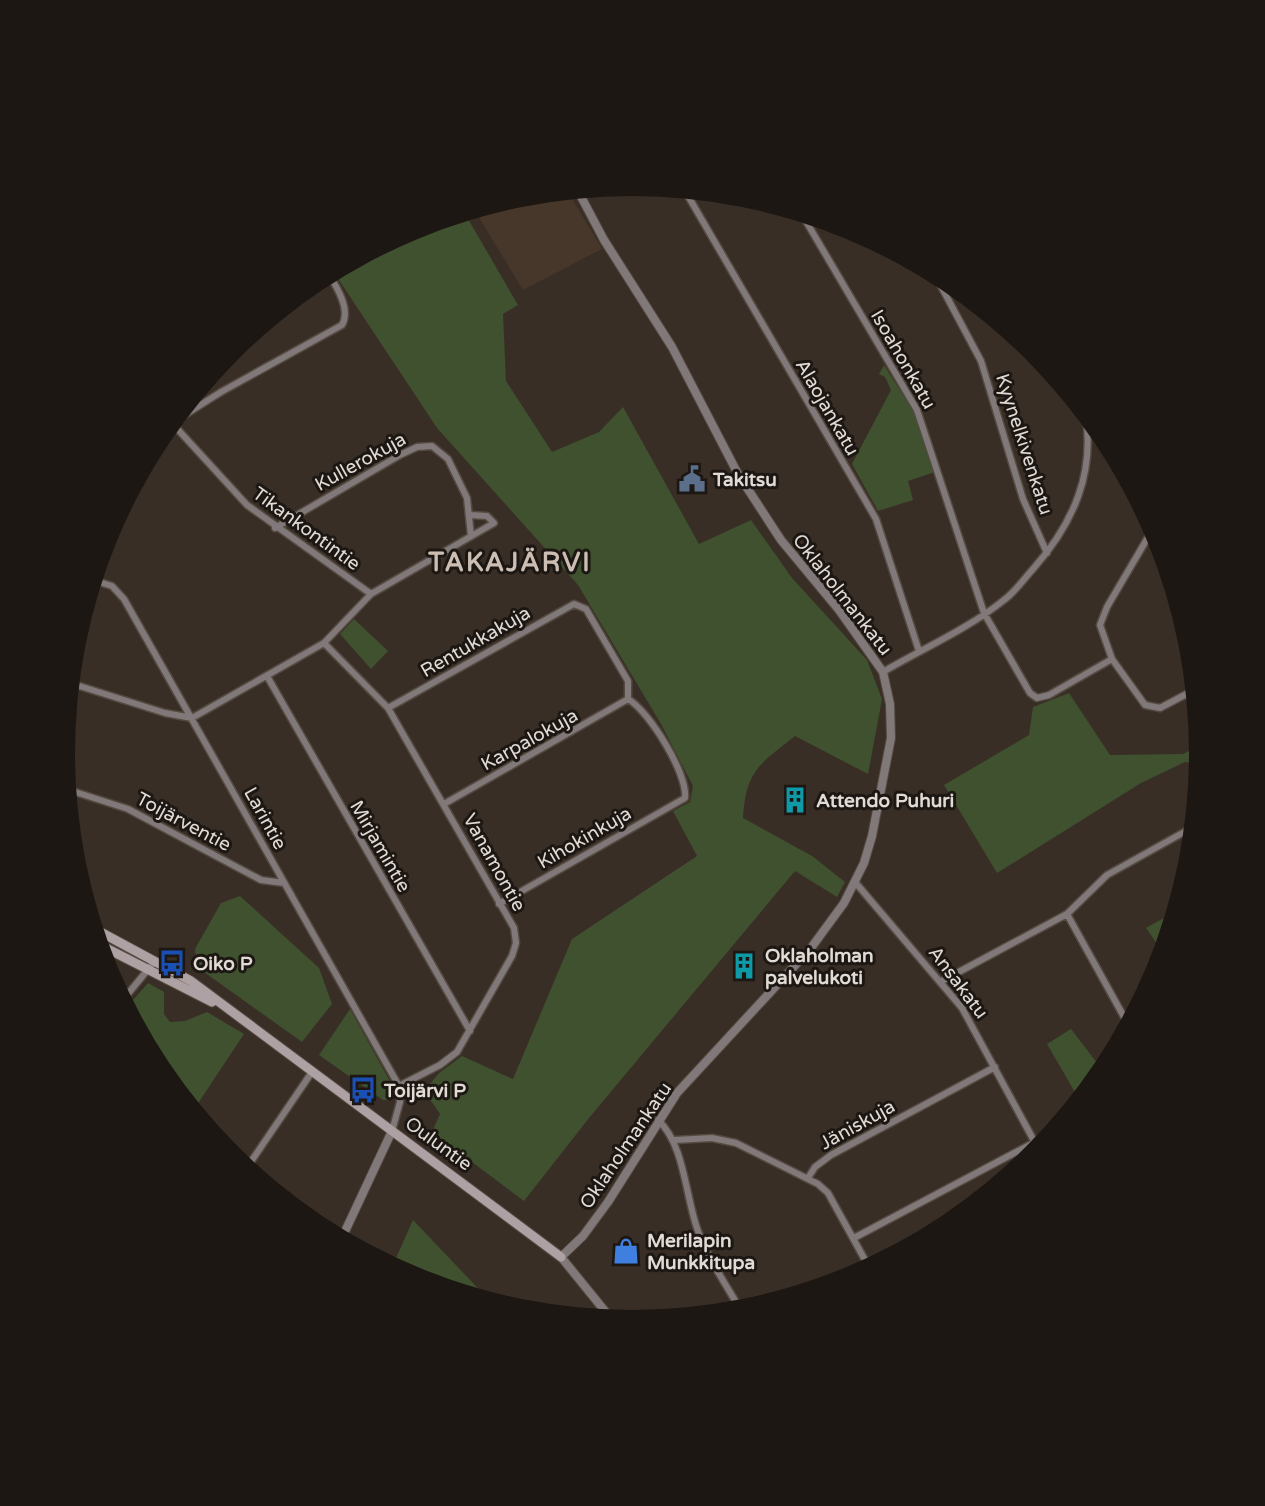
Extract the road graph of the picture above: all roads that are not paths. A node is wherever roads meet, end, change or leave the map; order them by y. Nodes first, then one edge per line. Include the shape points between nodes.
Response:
1 (582, 199) edge
2 (690, 199) edge
3 (807, 224) edge
4 (333, 284) edge
5 (944, 291) edge
6 (194, 410) edge
7 (1086, 429) edge
8 (178, 430) edge
9 (470, 515) junction
10 (275, 528) junction
11 (471, 536) junction
12 (1147, 540) edge
13 (1047, 553) junction
14 (102, 583) edge
15 (371, 594) junction
16 (984, 613) junction
17 (324, 643) junction
18 (919, 651) junction
19 (1112, 659) junction
20 (883, 672) junction
21 (267, 676) junction
22 (79, 686) edge
23 (1187, 694) edge
24 (628, 699) junction
25 (388, 708) junction
26 (192, 718) junction
27 (76, 792) edge
28 (444, 804) junction
29 (1184, 832) edge
30 (855, 882) junction
31 (284, 883) junction
32 (499, 905) junction
33 (1067, 914) junction
34 (106, 935) edge
35 (113, 952) edge
36 (155, 961) junction
37 (149, 971) junction
38 (942, 981) junction
39 (130, 992) edge
40 (230, 1011) junction
41 (1123, 1016) edge
42 (470, 1031) junction
43 (995, 1067) junction
44 (312, 1072) junction
45 (399, 1086) junction
46 (658, 1120) junction
47 (392, 1131) junction
48 (675, 1140) junction
49 (1034, 1140) edge
50 (1028, 1146) edge
51 (252, 1160) edge
52 (808, 1178) junction
53 (345, 1230) edge
54 (854, 1238) junction
55 (561, 1257) junction
56 (865, 1259) edge
57 (736, 1301) edge
58 (603, 1309) edge

1 - 20 street, Oklaholmankatu via 672,347 738,474 781,540
2 - 18 street, Alaojankatu via 876,519
3 - 16 street, Isoahonkatu via 917,410
4 - 6 street via 344,321
5 - 13 street, Kyynelkivenkatu via 981,361 1023,499
7 - 13 street via 1080,496 1064,531
8 - 10 street, Tikankontintie via 235,494
9 - 10 street, Kullerokuja via 448,459 438,448 425,446 400,455
9 - 11 street
9 - 11 street, Tikankontintie via 478,513 494,523
10 - 15 street, Tikankontintie
11 - 15 street, Tikankontintie
12 - 19 street via 1101,620 1101,634
13 - 16 street via 1007,598
14 - 26 street, Larintie via 124,599
15 - 17 street, Tikankontintie
16 - 18 street
16 - 19 street, Isoahonkatu via 1035,697 1049,695
17 - 21 street, Tikankontintie
17 - 25 street, Vanamontie
18 - 20 street
19 - 23 street via 1133,692 1149,707 1165,706
20 - 30 street, Oklaholmankatu via 891,712 890,746 874,830
21 - 26 street, Tikankontintie
21 - 42 street, Mirjamintie
22 - 26 street
24 - 25 street, Rentukkakuja via 628,681 586,609 577,604
24 - 28 street, Karpalokuja
24 - 32 street, Kihokinkuja via 656,728 684,783 685,798
25 - 28 street, Vanamontie
26 - 31 street, Larintie
27 - 31 street, Toijärventie via 128,809 261,880
28 - 32 street, Vanamontie
29 - 33 street via 1115,870
30 - 38 street, Ansakatu
30 - 46 street, Oklaholmankatu via 811,948 721,1043
31 - 45 street, Larintie
32 - 42 street, Vanamontie via 514,928 515,947
33 - 38 street
33 - 41 street
34 - 36 main road, Ouluntie
35 - 37 main road, Ouluntie
36 - 37 street
36 - 40 main road, Ouluntie
37 - 39 street
37 - 40 main road, Ouluntie
38 - 43 street, Ansakatu
40 - 44 main road, Ouluntie
42 - 45 street, Vanamontie via 447,1060
43 - 49 street, Ansakatu
43 - 52 street, Jäniskuja via 831,1155
44 - 47 main road, Ouluntie
44 - 51 street
45 - 47 street
46 - 48 street
46 - 55 street, Oklaholmankatu via 603,1209
47 - 53 street
47 - 55 main road, Ouluntie
48 - 52 street via 728,1140
48 - 57 street via 698,1232
50 - 54 street
52 - 54 street via 828,1193
54 - 56 street
55 - 58 street, Ouluntie

